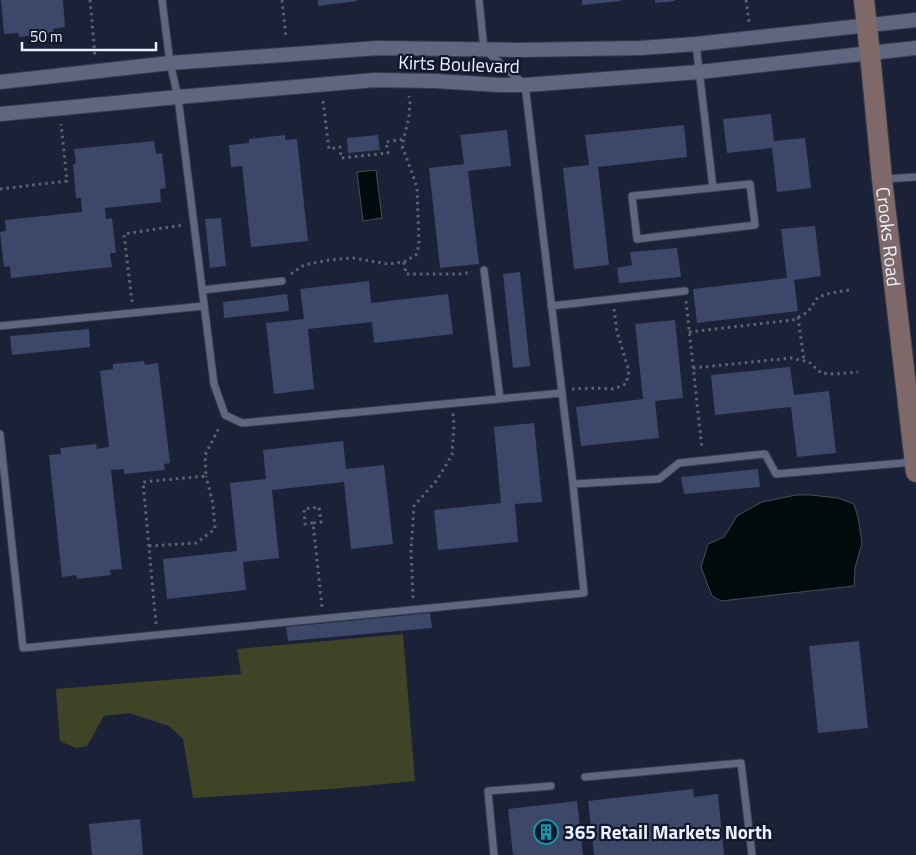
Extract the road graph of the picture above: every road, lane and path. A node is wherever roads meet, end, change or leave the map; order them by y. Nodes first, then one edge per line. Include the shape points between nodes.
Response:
1 (90, 0) edge
2 (162, 0) edge
3 (282, 0) edge
4 (480, 0) edge
5 (746, 0) edge
6 (864, 0) edge
7 (916, 20) edge
8 (749, 22) dead end
9 (867, 26) junction
10 (286, 38) dead end
11 (696, 44) junction
12 (916, 48) edge
13 (484, 49) junction
14 (870, 54) junction
15 (95, 56) dead end
16 (170, 63) junction
17 (699, 72) junction
18 (0, 82) edge
19 (525, 85) junction
20 (409, 95) dead end
21 (178, 97) junction
22 (323, 101) dead end
23 (0, 114) edge
24 (61, 124) dead end
25 (404, 139) junction
26 (916, 177) edge
27 (882, 179) junction
28 (712, 188) junction
29 (0, 189) edge
30 (194, 224) junction
31 (404, 262) junction
32 (484, 270) joint
33 (282, 281) joint
34 (202, 290) junction
35 (849, 290) dead end
36 (685, 291) joint
37 (613, 299) junction
38 (204, 306) junction
39 (551, 306) junction
40 (134, 313) junction
41 (798, 317) junction
42 (0, 326) edge
43 (689, 332) junction
44 (804, 361) junction
45 (693, 368) junction
46 (858, 372) dead end
47 (562, 392) junction
48 (500, 399) junction
49 (453, 403) junction
50 (913, 415) edge
51 (225, 416) junction
52 (0, 434) edge
53 (704, 460) junction
54 (915, 467) edge
55 (206, 476) junction
56 (573, 484) junction
57 (4, 503) edge
58 (313, 523) junction
59 (149, 546) junction
60 (414, 609) junction
61 (323, 618) junction
62 (157, 634) junction
63 (586, 777) dead end
64 (551, 786) dead end
65 (494, 855) edge
66 (752, 855) edge

1 - 15 path
2 - 16 lane
3 - 10 path
4 - 13 lane
5 - 8 path
6 - 9 main road, Crooks Road
7 - 9 street, Kirts Boulevard
9 - 11 street, Kirts Boulevard
9 - 14 main road, Crooks Road
11 - 13 street, Kirts Boulevard via 640,48
11 - 17 lane
12 - 14 street, Kirts Boulevard
13 - 16 street, Kirts Boulevard via 378,48
13 - 19 lane
14 - 17 street, Kirts Boulevard
14 - 27 main road, Crooks Road
16 - 18 street, Kirts Boulevard
16 - 21 lane
17 - 19 street, Kirts Boulevard
17 - 28 lane
19 - 21 street, Kirts Boulevard via 375,80
19 - 39 lane
20 - 25 path
21 - 23 street, Kirts Boulevard
21 - 30 lane
22 - 25 path via 329,149 340,148 341,158 388,153 386,142
24 - 29 path via 67,180
25 - 31 path via 402,146 417,187 419,245 416,255
26 - 27 lane
27 - 50 main road, Crooks Road
28 - 28 lane via 750,184 755,225 637,239 632,196
30 - 34 lane
30 - 40 path via 124,234
31 - 32 path via 406,274 461,274
31 - 33 path via 388,264 353,258 329,260 304,265
32 - 48 lane
33 - 34 lane
34 - 38 lane
35 - 41 path via 818,297 808,312
36 - 37 lane
36 - 43 path
37 - 39 lane
37 - 47 path via 617,332 629,371 626,384 614,389
38 - 40 lane
38 - 51 lane via 214,384
39 - 47 lane
40 - 42 lane
41 - 43 path
41 - 44 path
43 - 45 path
44 - 45 path via 791,358
44 - 46 path via 821,373
45 - 53 path
47 - 48 lane
47 - 56 lane
48 - 49 lane
49 - 51 lane via 242,422
49 - 60 path via 452,455 437,480 414,506 411,550
50 - 54 main road, Crooks Road
51 - 55 path via 205,455
52 - 57 lane
53 - 54 lane via 765,454 776,474
53 - 56 lane via 679,463 659,479
55 - 59 path via 215,529 196,542
55 - 59 path via 143,482
56 - 60 lane via 584,593
57 - 62 lane via 23,648
58 - 58 path via 321,522 319,508 304,508 305,524
58 - 61 path
59 - 62 path
60 - 61 lane
61 - 62 lane
63 - 66 lane via 741,763
64 - 65 lane via 488,791

